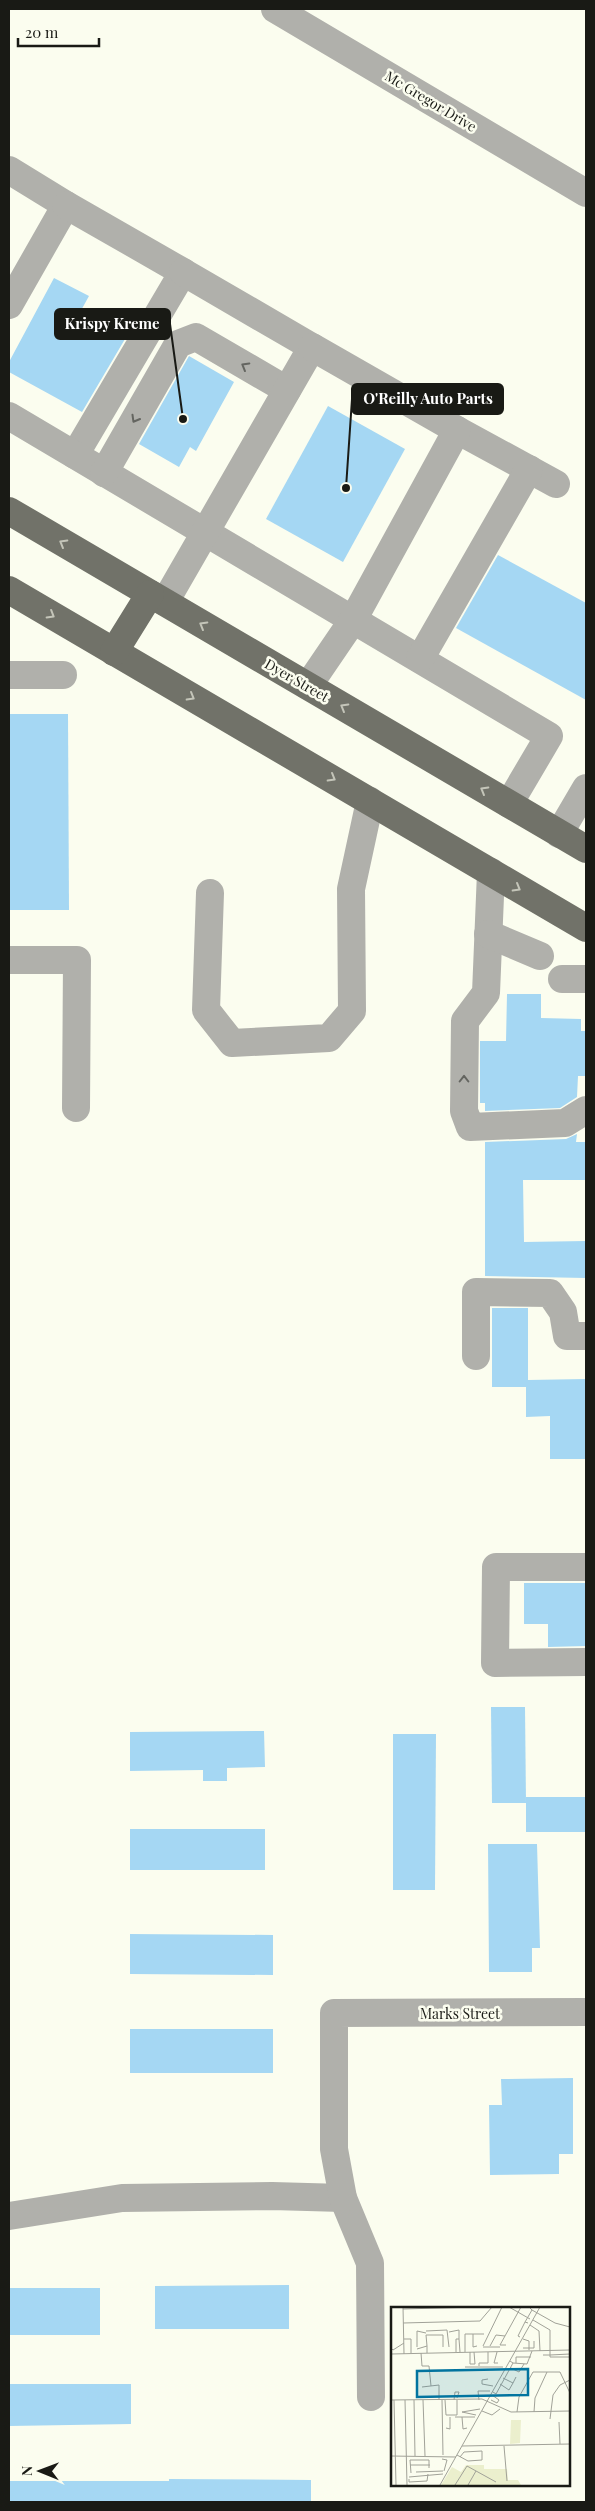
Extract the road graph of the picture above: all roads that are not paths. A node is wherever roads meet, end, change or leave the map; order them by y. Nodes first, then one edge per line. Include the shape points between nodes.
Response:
1 (275, 9) edge
2 (9, 170) edge
3 (586, 193) edge
4 (66, 205) junction
5 (183, 272) junction
6 (9, 305) edge
7 (312, 347) junction
8 (287, 390) junction
9 (9, 416) edge
10 (457, 430) junction
11 (75, 455) junction
12 (529, 469) junction
13 (104, 473) junction
14 (556, 484) dead end
15 (9, 511) edge
16 (205, 532) junction
17 (9, 590) edge
18 (158, 598) junction
19 (353, 620) junction
20 (114, 652) junction
21 (420, 660) junction
22 (9, 675) edge
23 (63, 675) dead end
24 (308, 686) junction
25 (585, 795) edge
26 (370, 800) junction
27 (508, 804) junction
28 (560, 834) junction
29 (586, 850) edge
30 (491, 872) junction
31 (210, 893) dead end
32 (586, 928) edge
33 (488, 934) junction
34 (540, 956) dead end
35 (9, 960) edge
36 (76, 1108) dead end
37 (586, 1110) edge
38 (586, 1336) edge
39 (476, 1356) dead end
40 (586, 1567) edge
41 (586, 1662) edge
42 (586, 2012) edge
43 (343, 2198) junction
44 (9, 2216) edge
45 (371, 2397) dead end

1 - 3 street, Mc Gregor Drive
2 - 4 street
4 - 5 street
4 - 6 street
5 - 7 street
5 - 11 street
7 - 8 street
7 - 10 street
8 -> 13 street via 196,337 178,344
8 - 16 street
9 - 11 street
10 - 12 street
10 - 19 street
11 - 13 street
12 - 14 street
12 - 21 street
13 - 16 street
18 -> 15 main road, Dyer Street
16 - 18 street
16 - 19 street
17 -> 20 main road
18 - 20 main road
24 -> 18 main road, Dyer Street
19 - 21 street
19 - 24 street
20 -> 26 main road
21 - 27 street via 549,736
22 - 23 street
27 -> 24 main road, Dyer Street
25 - 28 street
26 - 30 main road
26 - 31 street via 351,889 352,1011 329,1038 232,1043 206,1010
27 - 28 main road, Dyer Street
28 - 29 main road, Dyer Street
30 -> 32 main road
30 - 33 street
33 - 34 street
37 -> 33 street via 565,1123 470,1127 464,1110 464,1021 486,993
35 - 36 street via 77,960
38 - 39 street via 567,1336 563,1312 550,1293 476,1292
40 - 41 street via 496,1567 495,1662
42 - 43 street, Marks Street via 334,2013 334,2149
43 - 44 street via 122,2198
43 - 45 street via 370,2263

